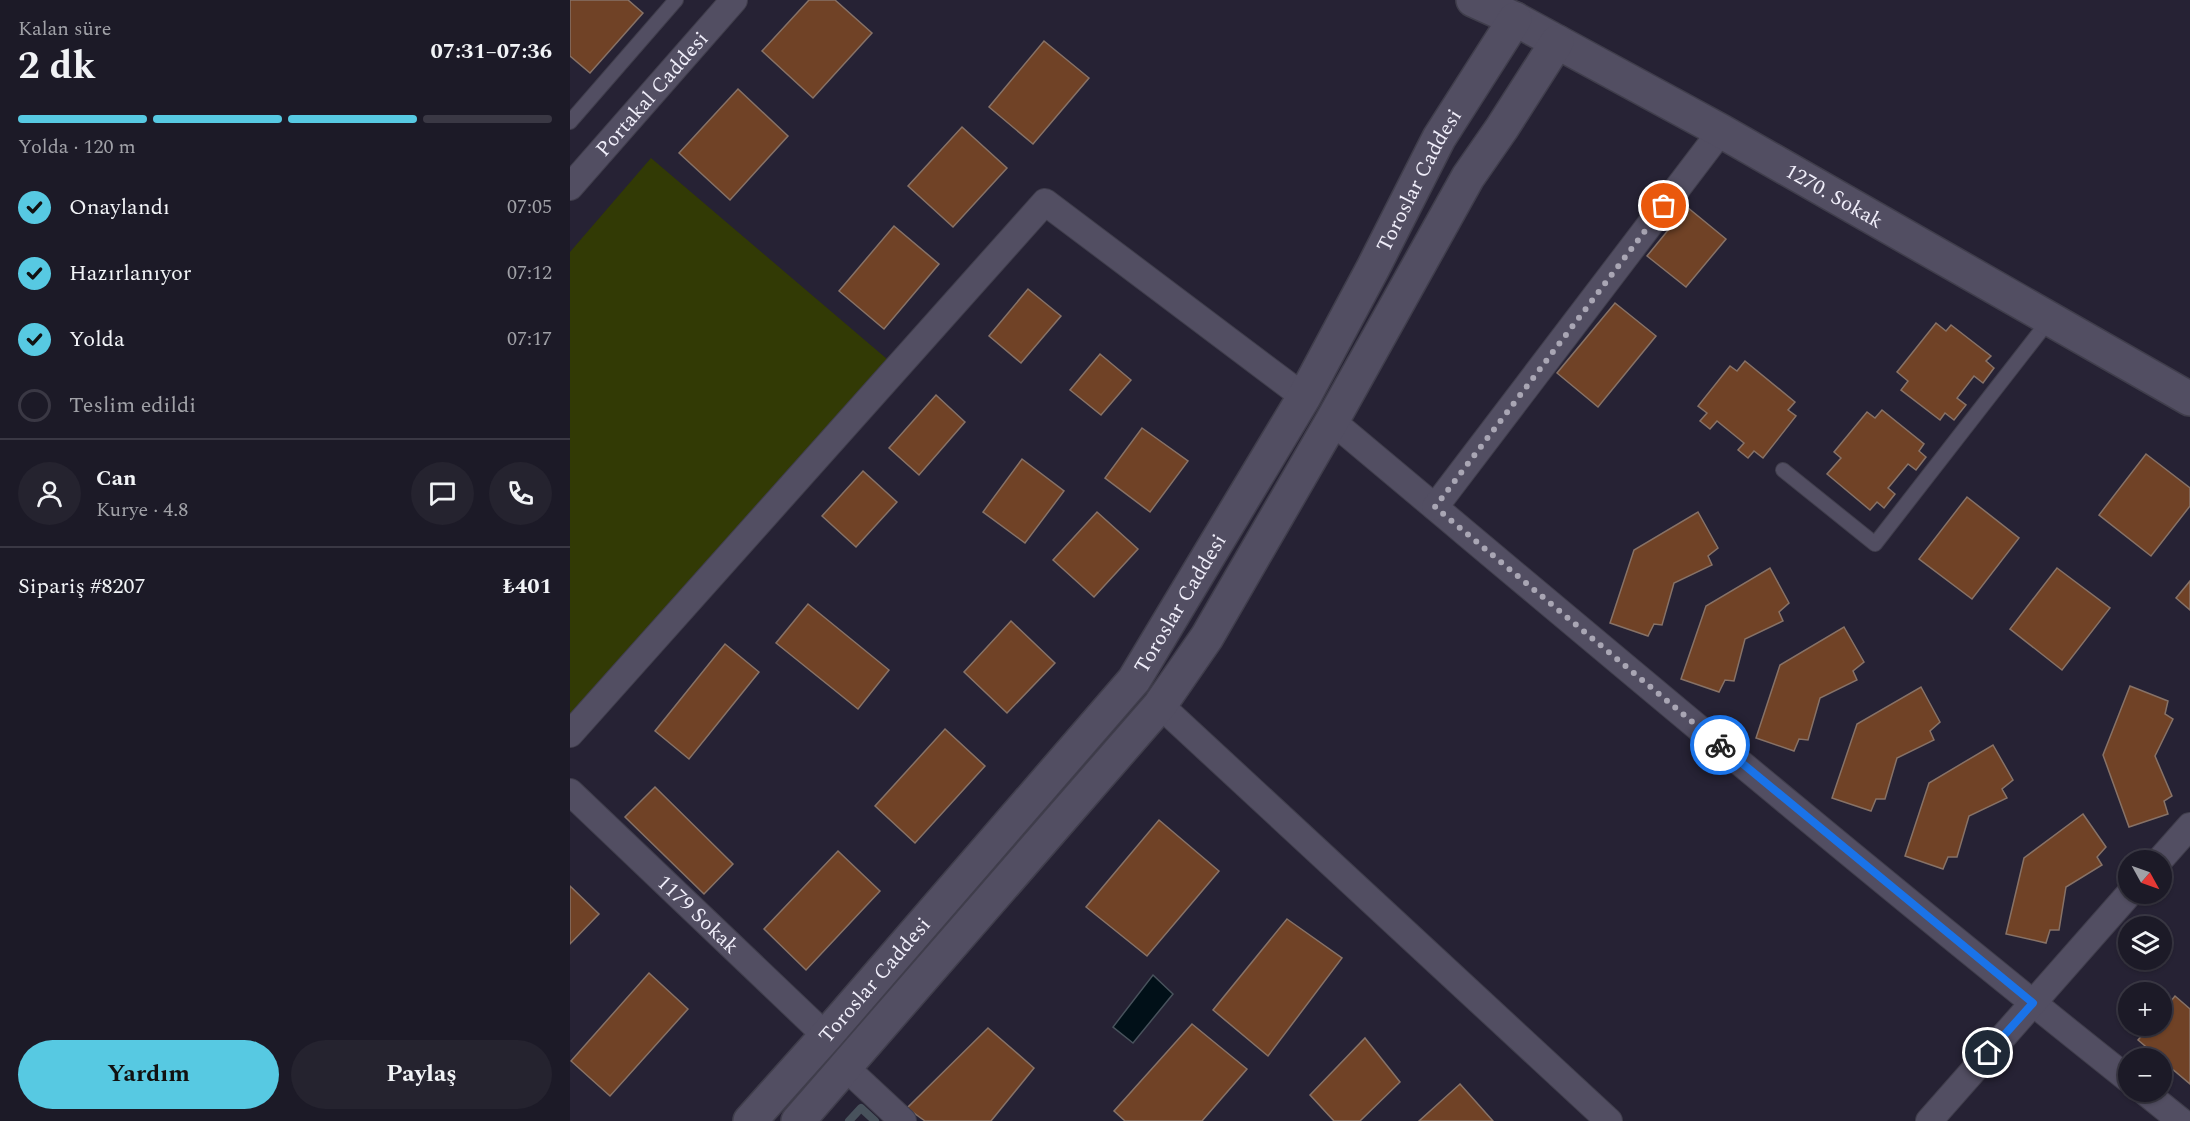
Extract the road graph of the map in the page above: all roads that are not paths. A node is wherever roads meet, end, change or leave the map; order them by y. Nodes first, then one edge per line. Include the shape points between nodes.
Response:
1 (676, 0) edge
2 (734, 0) edge
3 (1473, 0) edge
4 (1515, 19) junction
5 (1557, 42) junction
6 (570, 122) edge
7 (1721, 131) junction
8 (570, 187) edge
9 (2050, 319) junction
10 (1304, 397) junction
11 (2190, 399) edge
12 (1332, 421) junction
13 (1783, 470) dead end
14 (1435, 507) junction
15 (1134, 680) junction
16 (1161, 705) junction
17 (570, 734) edge
18 (570, 792) edge
19 (2190, 826) edge
20 (2169, 850) edge
21 (2120, 904) edge
22 (2033, 1003) junction
23 (826, 1035) junction
24 (845, 1067) junction
25 (2118, 1071) edge
26 (2157, 1102) edge
27 (750, 1121) edge
28 (798, 1121) edge
29 (903, 1121) edge
30 (1609, 1121) edge
31 (1929, 1121) edge
32 (2181, 1121) edge

1 - 6 lane
2 - 8 street, Portakal Caddesi
3 - 4 street, 1270. Sokak
4 - 5 street, 1270. Sokak
4 - 10 street, Toroslar Caddesi via 1439,138
5 - 7 street, 1270. Sokak
5 - 12 street, Toroslar Caddesi via 1468,177
7 - 9 street, 1270. Sokak
7 - 14 street
9 - 11 street, 1270. Sokak
9 - 13 lane via 1875,544
10 - 15 street, Toroslar Caddesi
10 - 17 street via 1045,202
12 - 14 street
12 - 16 street, Toroslar Caddesi via 1207,637
14 - 22 street
15 - 16 street
15 - 23 street, Toroslar Caddesi
16 - 24 street, Toroslar Caddesi
16 - 30 street
18 - 23 street, 1179 Sokak
19 - 20 street
21 - 22 street
22 - 25 street
22 - 31 street
23 - 27 street, Toroslar Caddesi
24 - 28 street, Toroslar Caddesi
24 - 29 street
26 - 32 street

